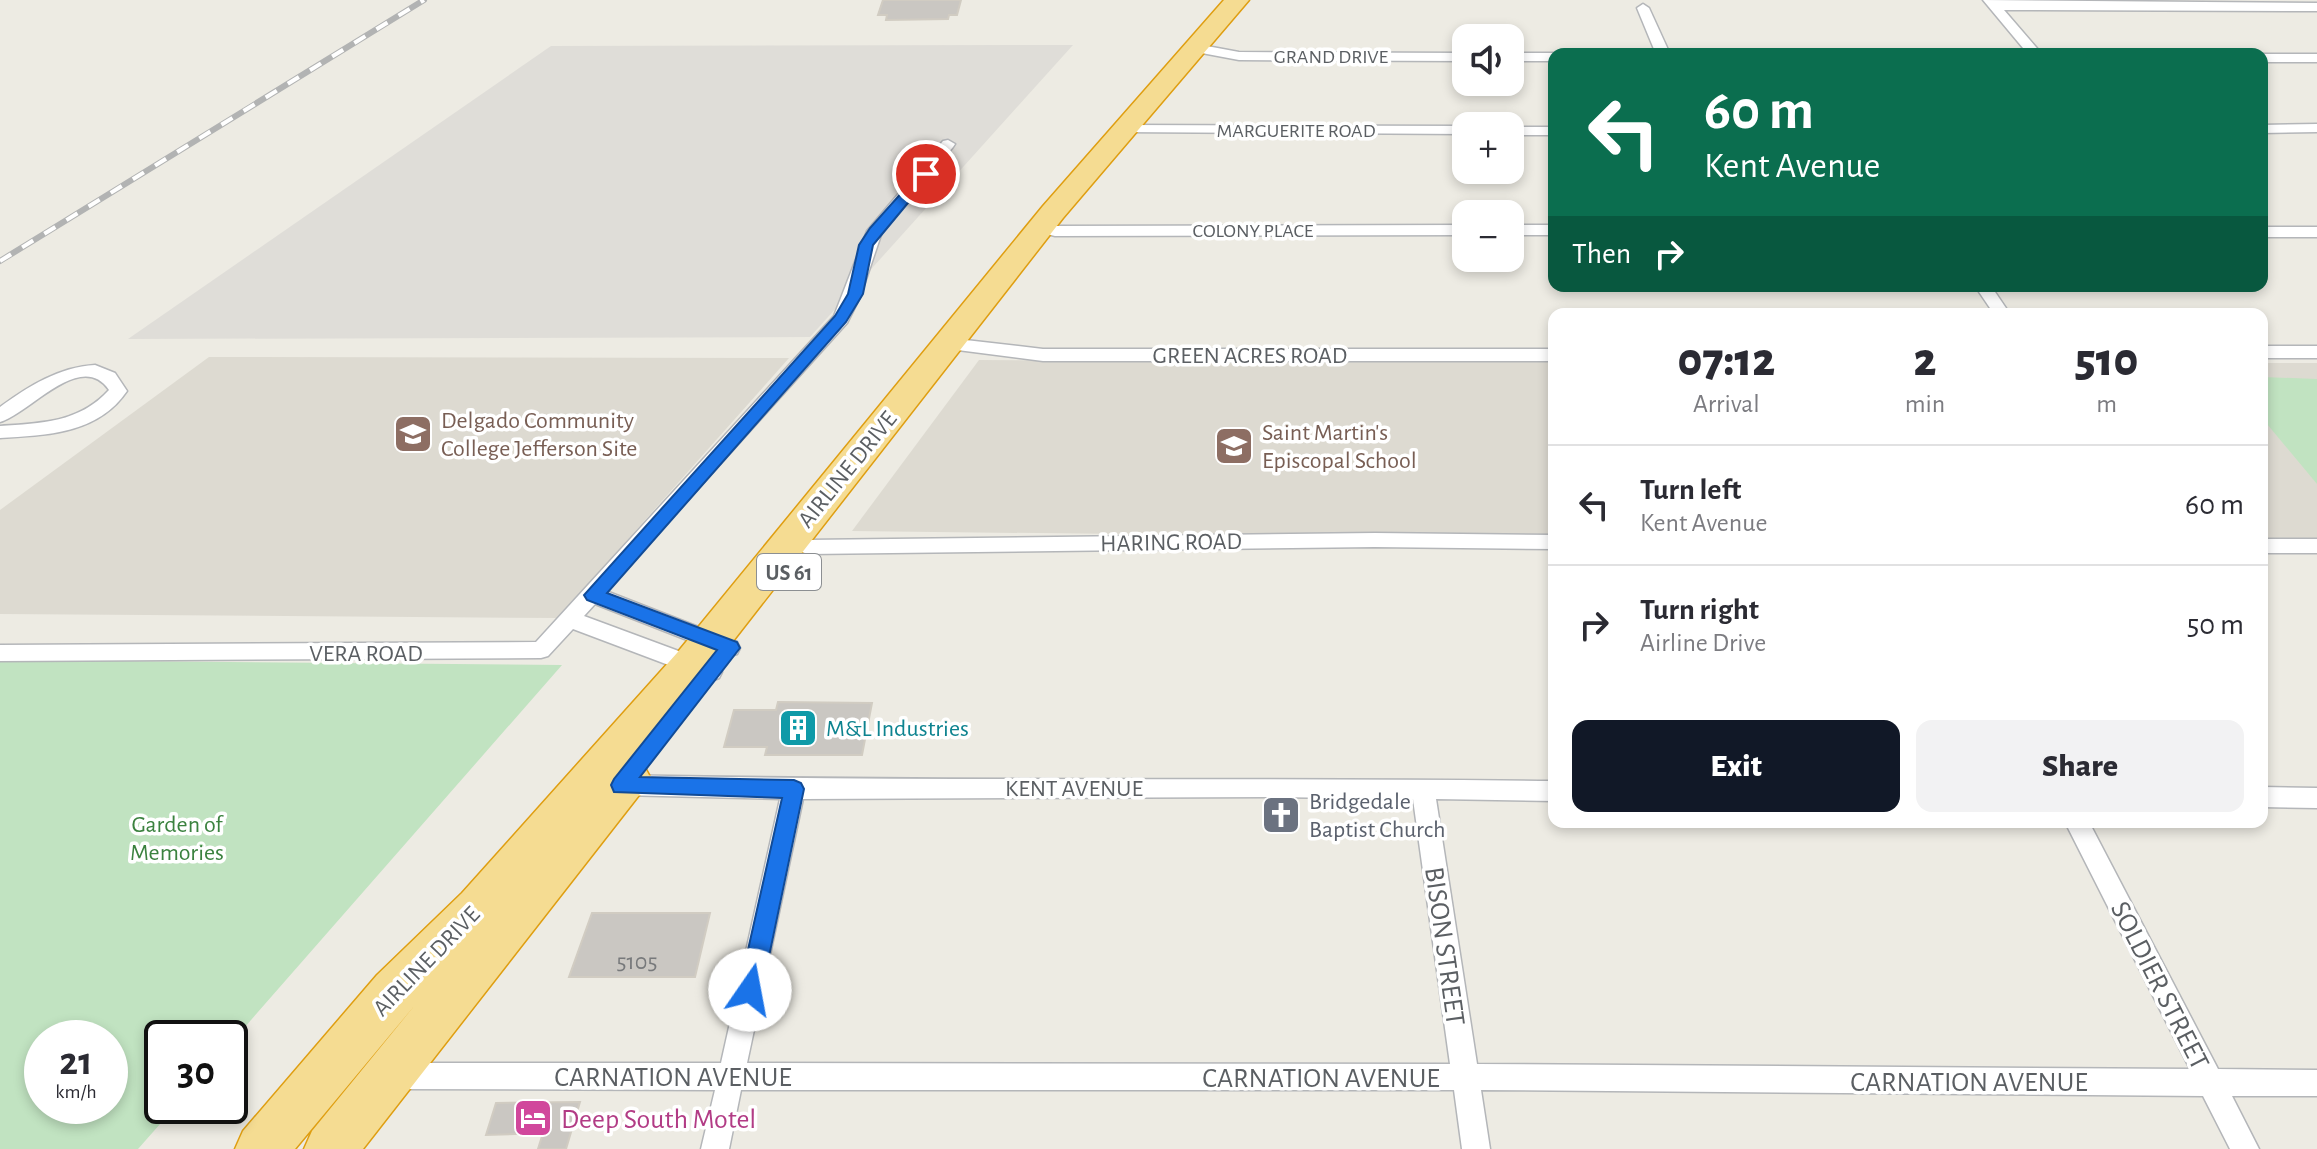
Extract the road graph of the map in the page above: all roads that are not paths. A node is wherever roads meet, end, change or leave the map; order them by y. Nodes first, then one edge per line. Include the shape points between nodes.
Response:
1 (1237, 0) edge
2 (1253, 0) edge
3 (1991, 3) edge
4 (2317, 7) edge
5 (1643, 8) dead end
6 (1660, 48) edge
7 (2030, 48) edge
8 (1202, 49) junction
9 (1452, 57) edge
10 (1524, 57) edge
11 (1548, 57) edge
12 (2268, 58) edge
13 (2317, 58) edge
14 (2317, 128) edge
15 (2268, 129) edge
16 (1132, 130) junction
17 (1452, 130) edge
18 (1524, 131) edge
19 (1548, 131) edge
20 (948, 144) dead end
21 (1048, 230) junction
22 (1452, 230) edge
23 (1524, 230) edge
24 (1548, 230) edge
25 (2268, 232) edge
26 (2317, 232) edge
27 (957, 345) junction
28 (2268, 352) edge
29 (2317, 352) edge
30 (1548, 355) edge
31 (0, 416) edge
32 (0, 432) edge
33 (1548, 542) edge
34 (799, 544) junction
35 (2268, 546) edge
36 (2317, 546) edge
37 (594, 595) junction
38 (571, 620) junction
39 (0, 653) edge
40 (711, 656) junction
41 (608, 782) junction
42 (794, 789) junction
43 (1423, 790) junction
44 (1548, 791) edge
45 (2268, 797) edge
46 (2317, 798) edge
47 (2080, 828) edge
48 (325, 1070) junction
49 (387, 1076) junction
50 (731, 1076) junction
51 (1465, 1077) junction
52 (2212, 1082) junction
53 (2317, 1083) edge
54 (261, 1149) edge
55 (330, 1149) edge
56 (715, 1149) edge
57 (1476, 1149) edge
58 (2245, 1149) edge

1 - 8 highway, AIRLINE DRIVE / US 61
2 - 8 highway, AIRLINE DRIVE / US 61
3 - 4 street
3 - 7 street
5 - 6 street
8 - 9 street, GRAND DRIVE via 1239,56
8 - 16 highway, AIRLINE DRIVE / US 61
10 - 11 street
12 - 13 street
14 - 15 street
16 - 17 street, MARGUERITE ROAD
16 - 21 highway, AIRLINE DRIVE / US 61
18 - 19 street
20 - 37 street, VERA ROAD via 866,245 855,294 841,319
21 - 22 street, COLONY PLACE
21 - 27 highway, AIRLINE DRIVE / US 61
23 - 24 street
25 - 26 street
27 - 30 street, GREEN ACRES ROAD via 1043,355
27 - 34 highway, AIRLINE DRIVE / US 61
28 - 29 street
31 - 32 street via 30,393 70,374 103,374 118,391 104,410 82,421
33 - 34 street, HARING ROAD
34 - 40 highway, AIRLINE DRIVE / US 61
35 - 36 street
37 - 38 street, VERA ROAD
37 - 40 street
38 - 39 street, VERA ROAD via 541,650 520,653
38 - 40 street
40 - 41 highway, AIRLINE DRIVE / US 61
41 - 42 street, KENT AVENUE
41 - 48 highway, AIRLINE DRIVE / US 61 via 394,992
41 - 49 highway, AIRLINE DRIVE / US 61
42 - 43 street, KENT AVENUE
42 - 50 street
43 - 44 street, KENT AVENUE
43 - 51 street, BISON STREET
45 - 46 street
47 - 52 street, SOLDIER STREET
48 - 49 street, CARNATION AVENUE
48 - 54 highway, AIRLINE DRIVE / US 61
49 - 50 street, CARNATION AVENUE
49 - 55 highway, AIRLINE DRIVE / US 61
50 - 51 street, CARNATION AVENUE
50 - 56 street
51 - 52 street, CARNATION AVENUE
51 - 57 street, BISON STREET
52 - 53 street, CARNATION AVENUE
52 - 58 street, SOLDIER STREET

